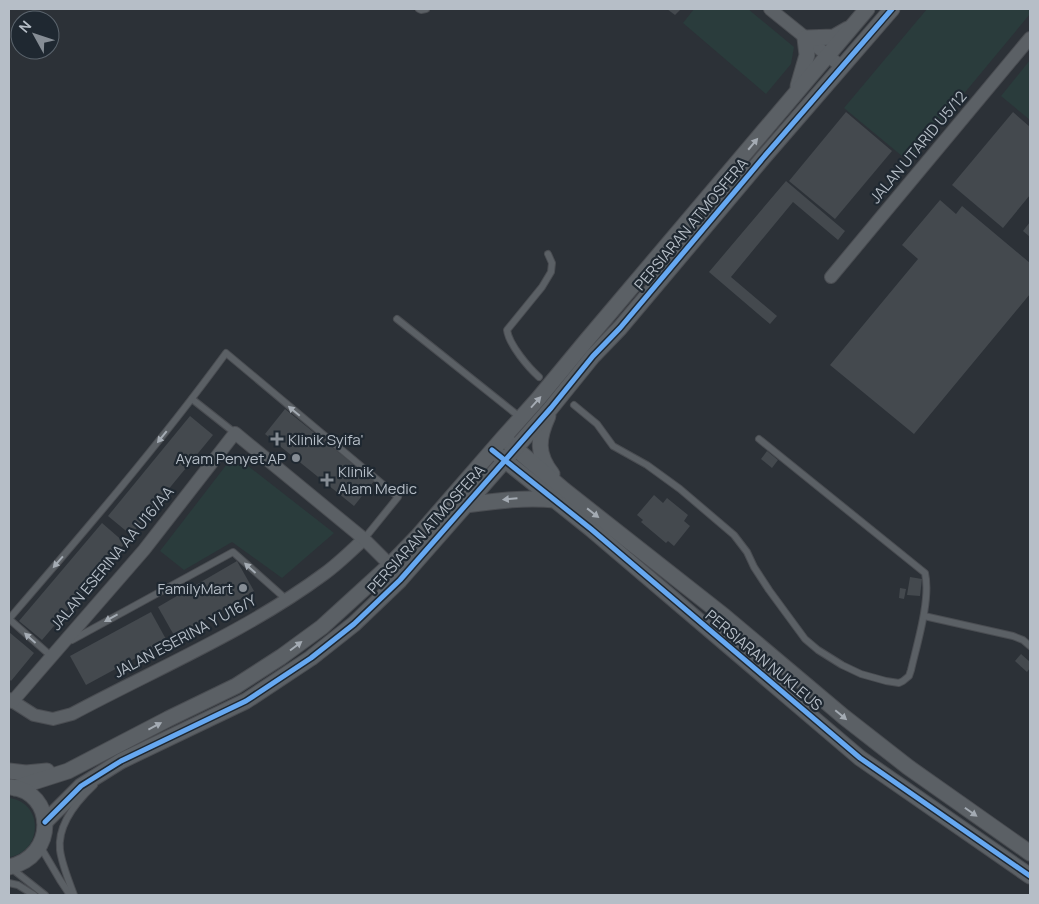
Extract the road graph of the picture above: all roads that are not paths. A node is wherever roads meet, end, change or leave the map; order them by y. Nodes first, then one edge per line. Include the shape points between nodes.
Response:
1 (419, 9) edge
2 (426, 9) edge
3 (770, 9) edge
4 (867, 9) edge
5 (892, 9) edge
6 (851, 28) junction
7 (805, 38) junction
8 (1030, 38) edge
9 (828, 56) junction
10 (842, 67) junction
11 (795, 94) junction
12 (548, 254) dead end
13 (831, 277) dead end
14 (397, 319) dead end
15 (539, 377) dead end
16 (192, 399) junction
17 (574, 405) dead end
18 (551, 408) junction
19 (520, 418) junction
20 (235, 433) junction
21 (502, 438) junction
22 (759, 439) dead end
23 (515, 448) junction
24 (492, 450) junction
25 (505, 461) junction
26 (559, 495) junction
27 (466, 504) junction
28 (364, 539) junction
29 (390, 565) junction
30 (287, 600) junction
31 (924, 616) junction
32 (9, 619) edge
33 (61, 645) junction
34 (1030, 646) edge
35 (52, 656) junction
36 (10, 700) edge
37 (125, 741) junction
38 (121, 761) junction
39 (9, 771) edge
40 (12, 787) edge
41 (45, 822) junction
42 (40, 846) junction
43 (1030, 853) edge
44 (9, 867) edge
45 (1030, 876) edge
46 (9, 883) edge
47 (34, 895) edge
48 (45, 895) edge
49 (72, 895) edge

1 - 2 lane
3 - 7 street
4 - 6 street, PERSIARAN ATMOSFERA
5 - 10 street, PERSIARAN ATMOSFERA
6 - 7 street via 834,37
6 - 9 street, PERSIARAN ATMOSFERA
7 - 9 street
7 - 11 street via 807,55
8 - 13 street, JALAN UTARID U5/12
9 - 10 street
9 - 11 street, PERSIARAN ATMOSFERA
10 - 18 street, PERSIARAN ATMOSFERA
19 -> 11 street, PERSIARAN ATMOSFERA
12 - 15 lane via 551,272 507,330 514,346
14 - 19 lane
16 - 20 lane
28 -> 16 lane via 398,497 226,353
16 -> 32 lane via 98,516
17 - 31 lane via 597,424 613,446 680,489 734,535 761,579 805,639 831,659 861,674 903,682 911,670
18 - 23 street, PERSIARAN ATMOSFERA
18 - 26 street via 541,432 540,450
19 - 21 street, PERSIARAN ATMOSFERA
20 - 28 street
20 - 33 street, JALAN ESERINA AA U16/AA via 144,550
21 - 23 street, PERSIARAN NUKLEUS
21 - 24 street, PERSIARAN ATMOSFERA
22 - 31 lane via 925,573
23 - 25 street, PERSIARAN ATMOSFERA
23 - 26 street, PERSIARAN NUKLEUS
24 - 25 street, PERSIARAN NUKLEUS
24 - 29 street, PERSIARAN ATMOSFERA
25 - 26 street, PERSIARAN NUKLEUS
25 - 27 street, PERSIARAN ATMOSFERA
26 -> 27 street
26 -> 43 street, PERSIARAN NUKLEUS via 724,616 908,767
26 - 45 street, PERSIARAN NUKLEUS via 860,758
27 - 38 street, PERSIARAN ATMOSFERA via 400,580 354,624 311,658 246,701
28 - 29 street
28 - 30 street, JALAN ESERINA Y U16/Y via 326,573
37 -> 29 street, PERSIARAN ATMOSFERA via 236,686 281,657 322,627
30 -> 33 lane via 233,552
30 - 36 street, JALAN ESERINA Y U16/Y via 72,714 53,719 34,715
31 - 34 lane via 1013,636
35 -> 32 lane
33 - 35 street, JALAN ESERINA AA U16/AA
35 - 36 street, JALAN ESERINA AA U16/AA
37 - 39 street via 38,773
37 - 40 street, PERSIARAN ATMOSFERA via 59,775
38 - 41 street, PERSIARAN ATMOSFERA via 81,786
38 - 49 lane via 80,798 64,824 60,848
40 - 41 street via 35,800
41 - 42 street
42 - 44 street via 22,864
42 - 49 lane
44 - 48 lane
46 - 47 lane

